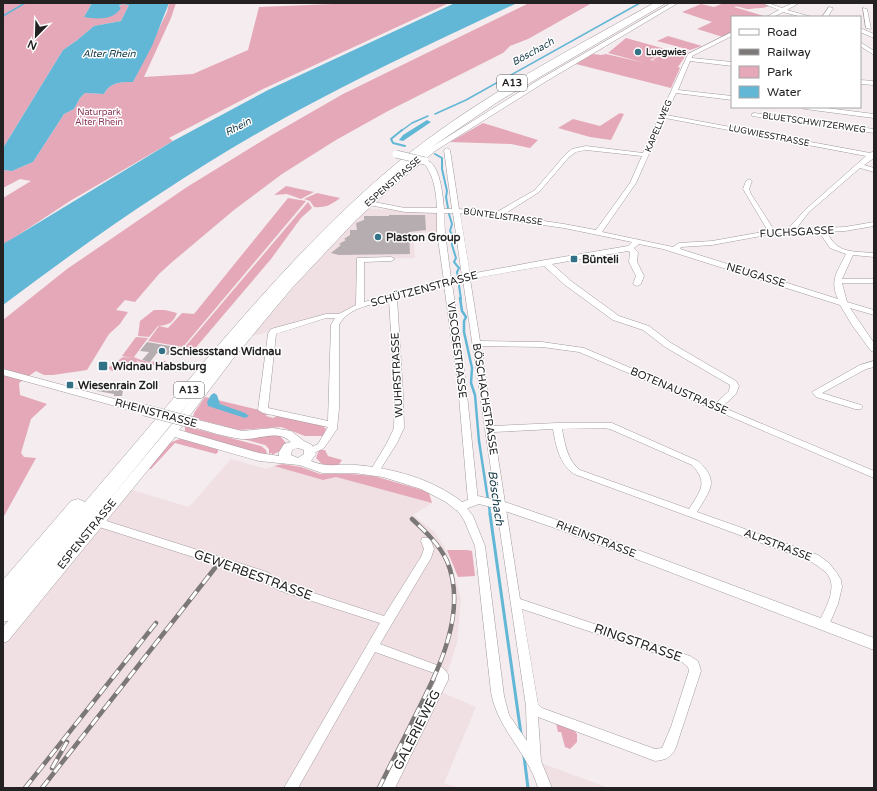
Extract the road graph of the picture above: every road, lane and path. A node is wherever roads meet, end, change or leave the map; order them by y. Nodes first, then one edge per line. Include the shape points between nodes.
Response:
1 (652, 3) edge
2 (661, 3) edge
3 (665, 3) edge
4 (675, 3) edge
5 (764, 3) edge
6 (797, 3) edge
7 (831, 8) dead end
8 (865, 9) dead end
9 (784, 10) junction
10 (771, 16) edge
11 (805, 16) edge
12 (826, 16) edge
13 (871, 28) edge
14 (861, 29) edge
15 (861, 30) edge
16 (731, 34) edge
17 (874, 36) edge
18 (588, 44) junction
19 (861, 45) edge
20 (874, 53) edge
21 (688, 59) junction
22 (731, 64) edge
23 (861, 82) edge
24 (874, 83) edge
25 (675, 90) junction
26 (731, 98) edge
27 (813, 108) edge
28 (754, 115) dead end
29 (663, 116) junction
30 (874, 116) edge
31 (874, 131) edge
32 (447, 150) dead end
33 (396, 154) dead end
34 (873, 155) edge
35 (646, 156) junction
36 (860, 166) junction
37 (874, 170) edge
38 (749, 181) dead end
39 (369, 203) junction
40 (440, 211) junction
41 (457, 211) junction
42 (496, 216) junction
43 (874, 224) edge
44 (791, 230) junction
45 (822, 230) junction
46 (772, 232) junction
47 (598, 233) junction
48 (637, 242) junction
49 (630, 248) junction
50 (674, 250) junction
51 (850, 253) junction
52 (874, 255) edge
53 (391, 259) dead end
54 (545, 262) junction
55 (464, 277) junction
56 (449, 281) junction
57 (838, 281) junction
58 (874, 281) edge
59 (637, 284) dead end
60 (393, 296) junction
61 (844, 303) junction
62 (360, 306) junction
63 (874, 313) edge
64 (340, 316) junction
65 (477, 344) junction
66 (874, 349) edge
67 (874, 364) edge
68 (3, 372) edge
69 (716, 407) junction
70 (858, 407) dead end
71 (332, 425) junction
72 (557, 426) junction
73 (490, 429) junction
74 (172, 432) junction
75 (284, 433) junction
76 (305, 452) junction
77 (287, 453) junction
78 (375, 471) junction
79 (874, 475) edge
80 (476, 501) junction
81 (499, 504) junction
82 (460, 507) junction
83 (692, 513) junction
84 (97, 522) junction
85 (426, 542) dead end
86 (3, 594) edge
87 (515, 602) junction
88 (3, 614) edge
89 (387, 621) junction
90 (824, 624) junction
91 (3, 637) edge
92 (874, 644) edge
93 (373, 646) junction
94 (532, 706) junction
95 (538, 767) junction
96 (290, 788) edge
97 (388, 788) edge
98 (545, 788) edge

1 - 86 highway, A13 via 468,109 366,187 266,288
2 - 18 highway, A13
3 - 18 highway, A13
4 - 39 street, ESPENSTRASSE via 436,147
5 - 9 street
6 - 9 street
7 - 12 street
8 - 13 street
9 - 10 street
9 - 11 street
13 - 14 street
15 - 17 street
16 - 21 street via 694,52
18 - 88 highway, A13 via 508,90 448,129 345,215 241,329
19 - 20 street
21 - 22 street
21 - 25 street, KAPELLWEG
23 - 24 street
25 - 26 street
25 - 29 street, KAPELLWEG
27 - 30 street
28 - 31 street, BLUETSCHWITZERWEG
29 - 34 street, LUGWIESSTRASSE
29 - 35 street, KAPELLWEG
32 - 41 street, BÖSCHACHSTRASSE
33 - 40 street, VISCOSESTRASSE, bridge via 425,160 430,164 434,172
34 - 36 street
35 - 42 street via 586,148 574,150 537,191
35 - 47 street, KAPELLWEG via 629,189
36 - 37 street
36 - 44 street via 807,210
38 - 46 street via 746,189 748,194
39 - 40 street, BÜNTELISTRASSE via 398,210
39 - 74 street, ESPENSTRASSE via 321,250 283,293 196,398
40 - 41 street, BÜNTELISTRASSE
40 - 56 street, VISCOSESTRASSE
41 - 42 street, BÜNTELISTRASSE
41 - 55 street, BÖSCHACHSTRASSE
42 - 47 street, BÜNTELISTRASSE
43 - 45 street, FUCHSGASSE
44 - 45 street, FUCHSGASSE
44 - 46 street, FUCHSGASSE
45 - 51 street via 830,246
46 - 50 street, FUCHSGASSE via 712,243 679,245
47 - 48 street, BÜNTELISTRASSE
48 - 49 street
48 - 50 street, NEUGASSE
49 - 54 street, SCHÜTZENSTRASSE
49 - 59 street via 634,252 633,262 640,276
50 - 61 street, NEUGASSE
51 - 52 street
51 - 57 street
53 - 62 street via 360,260
54 - 55 street, SCHÜTZENSTRASSE
54 - 69 street via 568,283 616,318 646,328 668,345 733,383 733,392
55 - 56 street, SCHÜTZENSTRASSE
55 - 65 street, BÖSCHACHSTRASSE
56 - 60 street, SCHÜTZENSTRASSE
56 - 80 street, VISCOSESTRASSE
57 - 58 street
57 - 61 street
60 - 62 street, SCHÜTZENSTRASSE
60 - 78 street, WUHRSTRASSE via 399,428
61 - 63 street, NEUGASSE
61 - 66 street
62 - 64 street, SCHÜTZENSTRASSE
64 - 71 street via 335,325
64 - 71 street via 326,316 274,331 263,410
65 - 69 street, BOTENAUSTRASSE via 539,343 581,350
65 - 73 street, BÖSCHACHSTRASSE
67 - 70 street via 863,367 816,392
68 - 75 street, RHEINSTRASSE, bridge via 194,424 244,435 273,431
69 - 79 street, BOTENAUSTRASSE
71 - 76 street via 330,434 321,446
72 - 73 street
72 - 83 street, ALPSTRASSE via 563,452 572,469 593,479
72 - 83 street via 612,426 695,463 708,478
73 - 81 street, BÖSCHACHSTRASSE
74 - 77 street via 259,457 270,459
74 - 84 street, ESPENSTRASSE
75 - 76 street via 294,437
75 - 77 street via 287,438
76 - 77 street
76 - 77 street
76 - 78 street via 317,467 328,470
78 - 82 street via 431,487
80 - 81 street, RHEINSTRASSE
80 - 82 street
81 - 87 street, BÖSCHACHSTRASSE
81 - 90 street, RHEINSTRASSE
82 - 95 street, BÖSCHACHSTRASSE via 469,519 480,546 501,709 508,724
83 - 90 street, ALPSTRASSE via 825,564 832,571 837,583 837,593
84 - 89 street, GEWERBESTRASSE via 263,576 282,586
84 - 91 street, ESPENSTRASSE
85 - 89 street via 429,549 426,558
87 - 94 street, BÖSCHACHSTRASSE
87 - 94 street, RINGSTRASSE via 686,659 694,664 695,671 668,751 663,755 649,753 585,730 538,712
89 - 93 street
90 - 92 street, RHEINSTRASSE
93 - 96 street
93 - 97 street, GALERIEWEG via 438,670 442,674 442,680
94 - 95 street, BÖSCHACHSTRASSE via 533,746
95 - 98 street, BÖSCHACHSTRASSE

